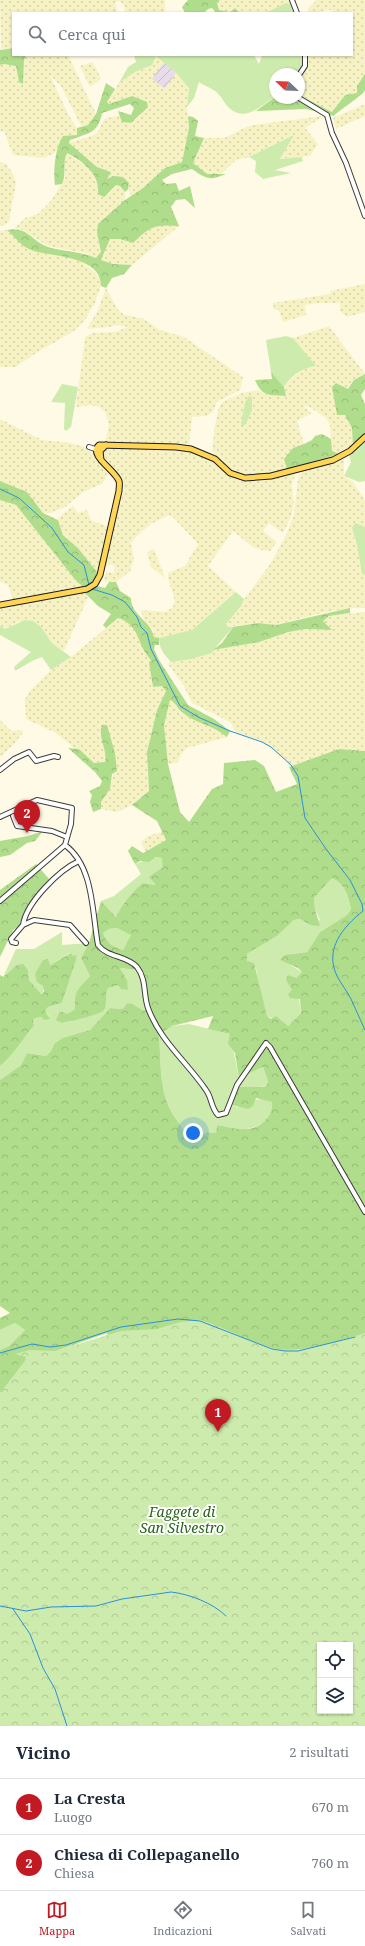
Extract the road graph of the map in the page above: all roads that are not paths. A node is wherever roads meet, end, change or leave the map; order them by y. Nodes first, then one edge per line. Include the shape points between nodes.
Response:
1 (292, 0) edge
2 (297, 12) edge
3 (304, 56) edge
4 (304, 68) edge
5 (305, 102) edge
6 (365, 216) edge
7 (365, 438) edge
8 (89, 447) dead end
9 (98, 450) junction
10 (0, 605) edge
11 (58, 757) dead end
12 (0, 770) edge
13 (13, 816) dead end
14 (0, 817) edge
15 (67, 837) junction
16 (65, 845) junction
17 (79, 860) junction
18 (0, 901) edge
19 (23, 926) junction
20 (16, 943) dead end
21 (86, 943) dead end
22 (365, 1212) edge

1 - 2 street
3 - 4 street
5 - 6 street via 327,115
7 - 9 main road via 350,451 332,460 271,476 245,478 236,476 215,459 191,449 99,445
8 - 9 street
9 - 10 main road via 96,454 119,481 119,491 100,575 95,584 87,589
11 - 12 street via 36,761 29,752
13 - 15 street via 17,826 52,831
14 - 15 street via 37,800 72,808
15 - 16 street
16 - 17 street
16 - 18 street
17 - 19 street via 60,873 35,900 28,909
17 - 22 street via 88,884 98,945 102,950 125,959 137,968 145,985 148,1007 160,1032 207,1091 214,1111 218,1115 226,1113 237,1084 266,1043
19 - 20 street via 11,939
19 - 21 street via 34,920 64,923 75,929

